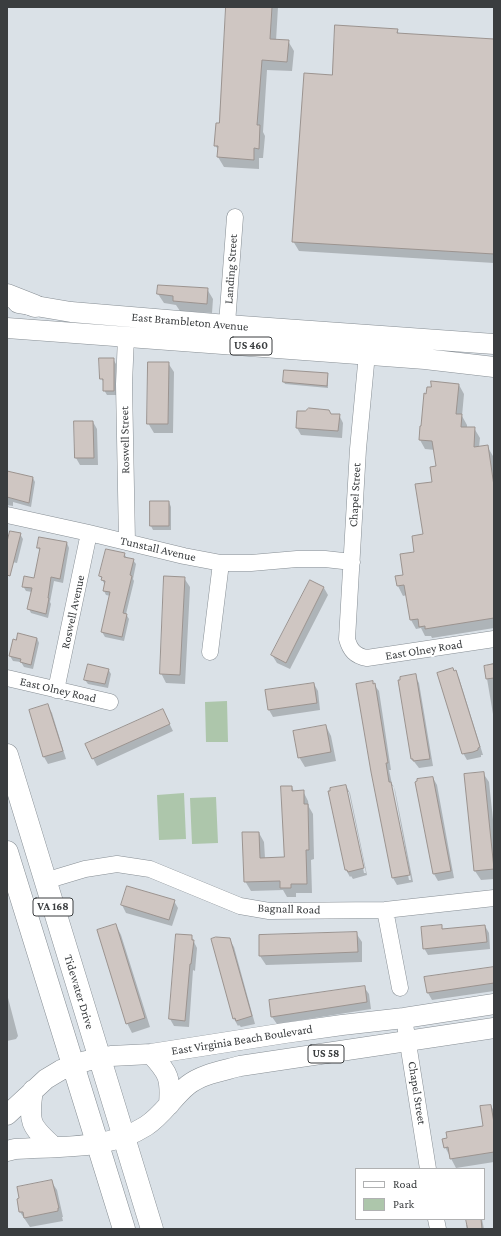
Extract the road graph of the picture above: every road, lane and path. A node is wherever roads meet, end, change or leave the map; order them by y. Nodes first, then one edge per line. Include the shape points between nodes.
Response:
1 (235, 217) dead end
2 (7, 295) edge
3 (7, 302) edge
4 (35, 306) junction
5 (227, 325) junction
6 (7, 328) edge
7 (369, 335) junction
8 (126, 337) junction
9 (226, 344) junction
10 (494, 344) edge
11 (367, 355) junction
12 (494, 367) edge
13 (7, 516) edge
14 (89, 533) junction
15 (127, 542) junction
16 (352, 562) junction
17 (221, 563) junction
18 (494, 639) edge
19 (210, 652) dead end
20 (355, 654) joint
21 (7, 678) edge
22 (56, 690) junction
23 (110, 702) dead end
24 (7, 755) edge
25 (12, 777) edge
26 (7, 852) edge
27 (45, 881) junction
28 (494, 898) edge
29 (385, 910) junction
30 (400, 988) dead end
31 (494, 1004) edge
32 (404, 1018) junction
33 (494, 1028) edge
34 (408, 1042) junction
35 (151, 1054) junction
36 (99, 1058) junction
37 (73, 1065) junction
38 (33, 1090) junction
39 (168, 1105) junction
40 (7, 1115) edge
41 (123, 1137) junction
42 (97, 1144) junction
43 (54, 1147) junction
44 (7, 1151) edge
45 (428, 1168) edge
46 (124, 1229) edge
47 (152, 1229) edge

1 - 5 street, Landing Street
2 - 4 highway
3 - 4 main road, East Brambleton Avenue / US 460
4 - 5 main road, East Brambleton Avenue / US 460 via 71,312
5 - 7 main road, East Brambleton Avenue / US 460
5 - 9 street, Landing Street
6 - 8 main road, East Brambleton Avenue / US 460
7 - 10 main road, East Brambleton Avenue / US 460
7 - 11 street, Chapel Street
8 - 9 main road, East Brambleton Avenue / US 460
8 - 15 street, Roswell Street via 124,384
9 - 11 main road, East Brambleton Avenue / US 460
11 - 12 main road, East Brambleton Avenue / US 460
11 - 16 street, Chapel Street via 358,449
13 - 14 street, Tunstall Avenue
14 - 15 street, Tunstall Avenue
14 - 22 street, Roswell Avenue
15 - 17 street, Tunstall Avenue
16 - 17 street via 298,559
16 - 20 street, Chapel Street via 347,639 349,648
17 - 19 street
18 - 20 street, East Olney Road via 367,658
21 - 22 street, East Olney Road
22 - 23 street, East Olney Road
24 - 25 highway, Tidewater Drive / VA 168
25 - 27 highway, Tidewater Drive / VA 168
26 - 37 highway, VA 168
27 - 29 street, Bagnall Road via 85,869 118,864 150,869 240,906 269,911
27 - 36 highway, Tidewater Drive / VA 168
28 - 29 street, Bagnall Road
29 - 30 street
31 - 32 main road, East Virginia Beach Boulevard / US 58
32 - 34 street, Chapel Street
32 - 35 main road, East Virginia Beach Boulevard / US 58
33 - 34 main road, US 58
34 - 39 main road, US 58 via 240,1066 193,1082
34 - 45 street, Chapel Street
35 - 36 main road, East Virginia Beach Boulevard / US 58
35 - 39 main road via 164,1068 168,1078
36 - 37 main road, East Virginia Beach Boulevard / US 58
36 - 41 highway, Tidewater Drive / VA 168
37 - 38 main road, East Virginia Beach Boulevard / US 58 via 52,1075
37 - 42 highway, VA 168
38 - 40 main road, East Virginia Beach Boulevard / US 58
38 - 43 main road via 30,1110 33,1125
39 - 41 main road, US 58 via 146,1126
41 - 42 main road, US 58
41 - 47 highway, Tidewater Drive / VA 168
42 - 43 main road, US 58
42 - 46 highway, VA 168
43 - 44 main road, US 58

